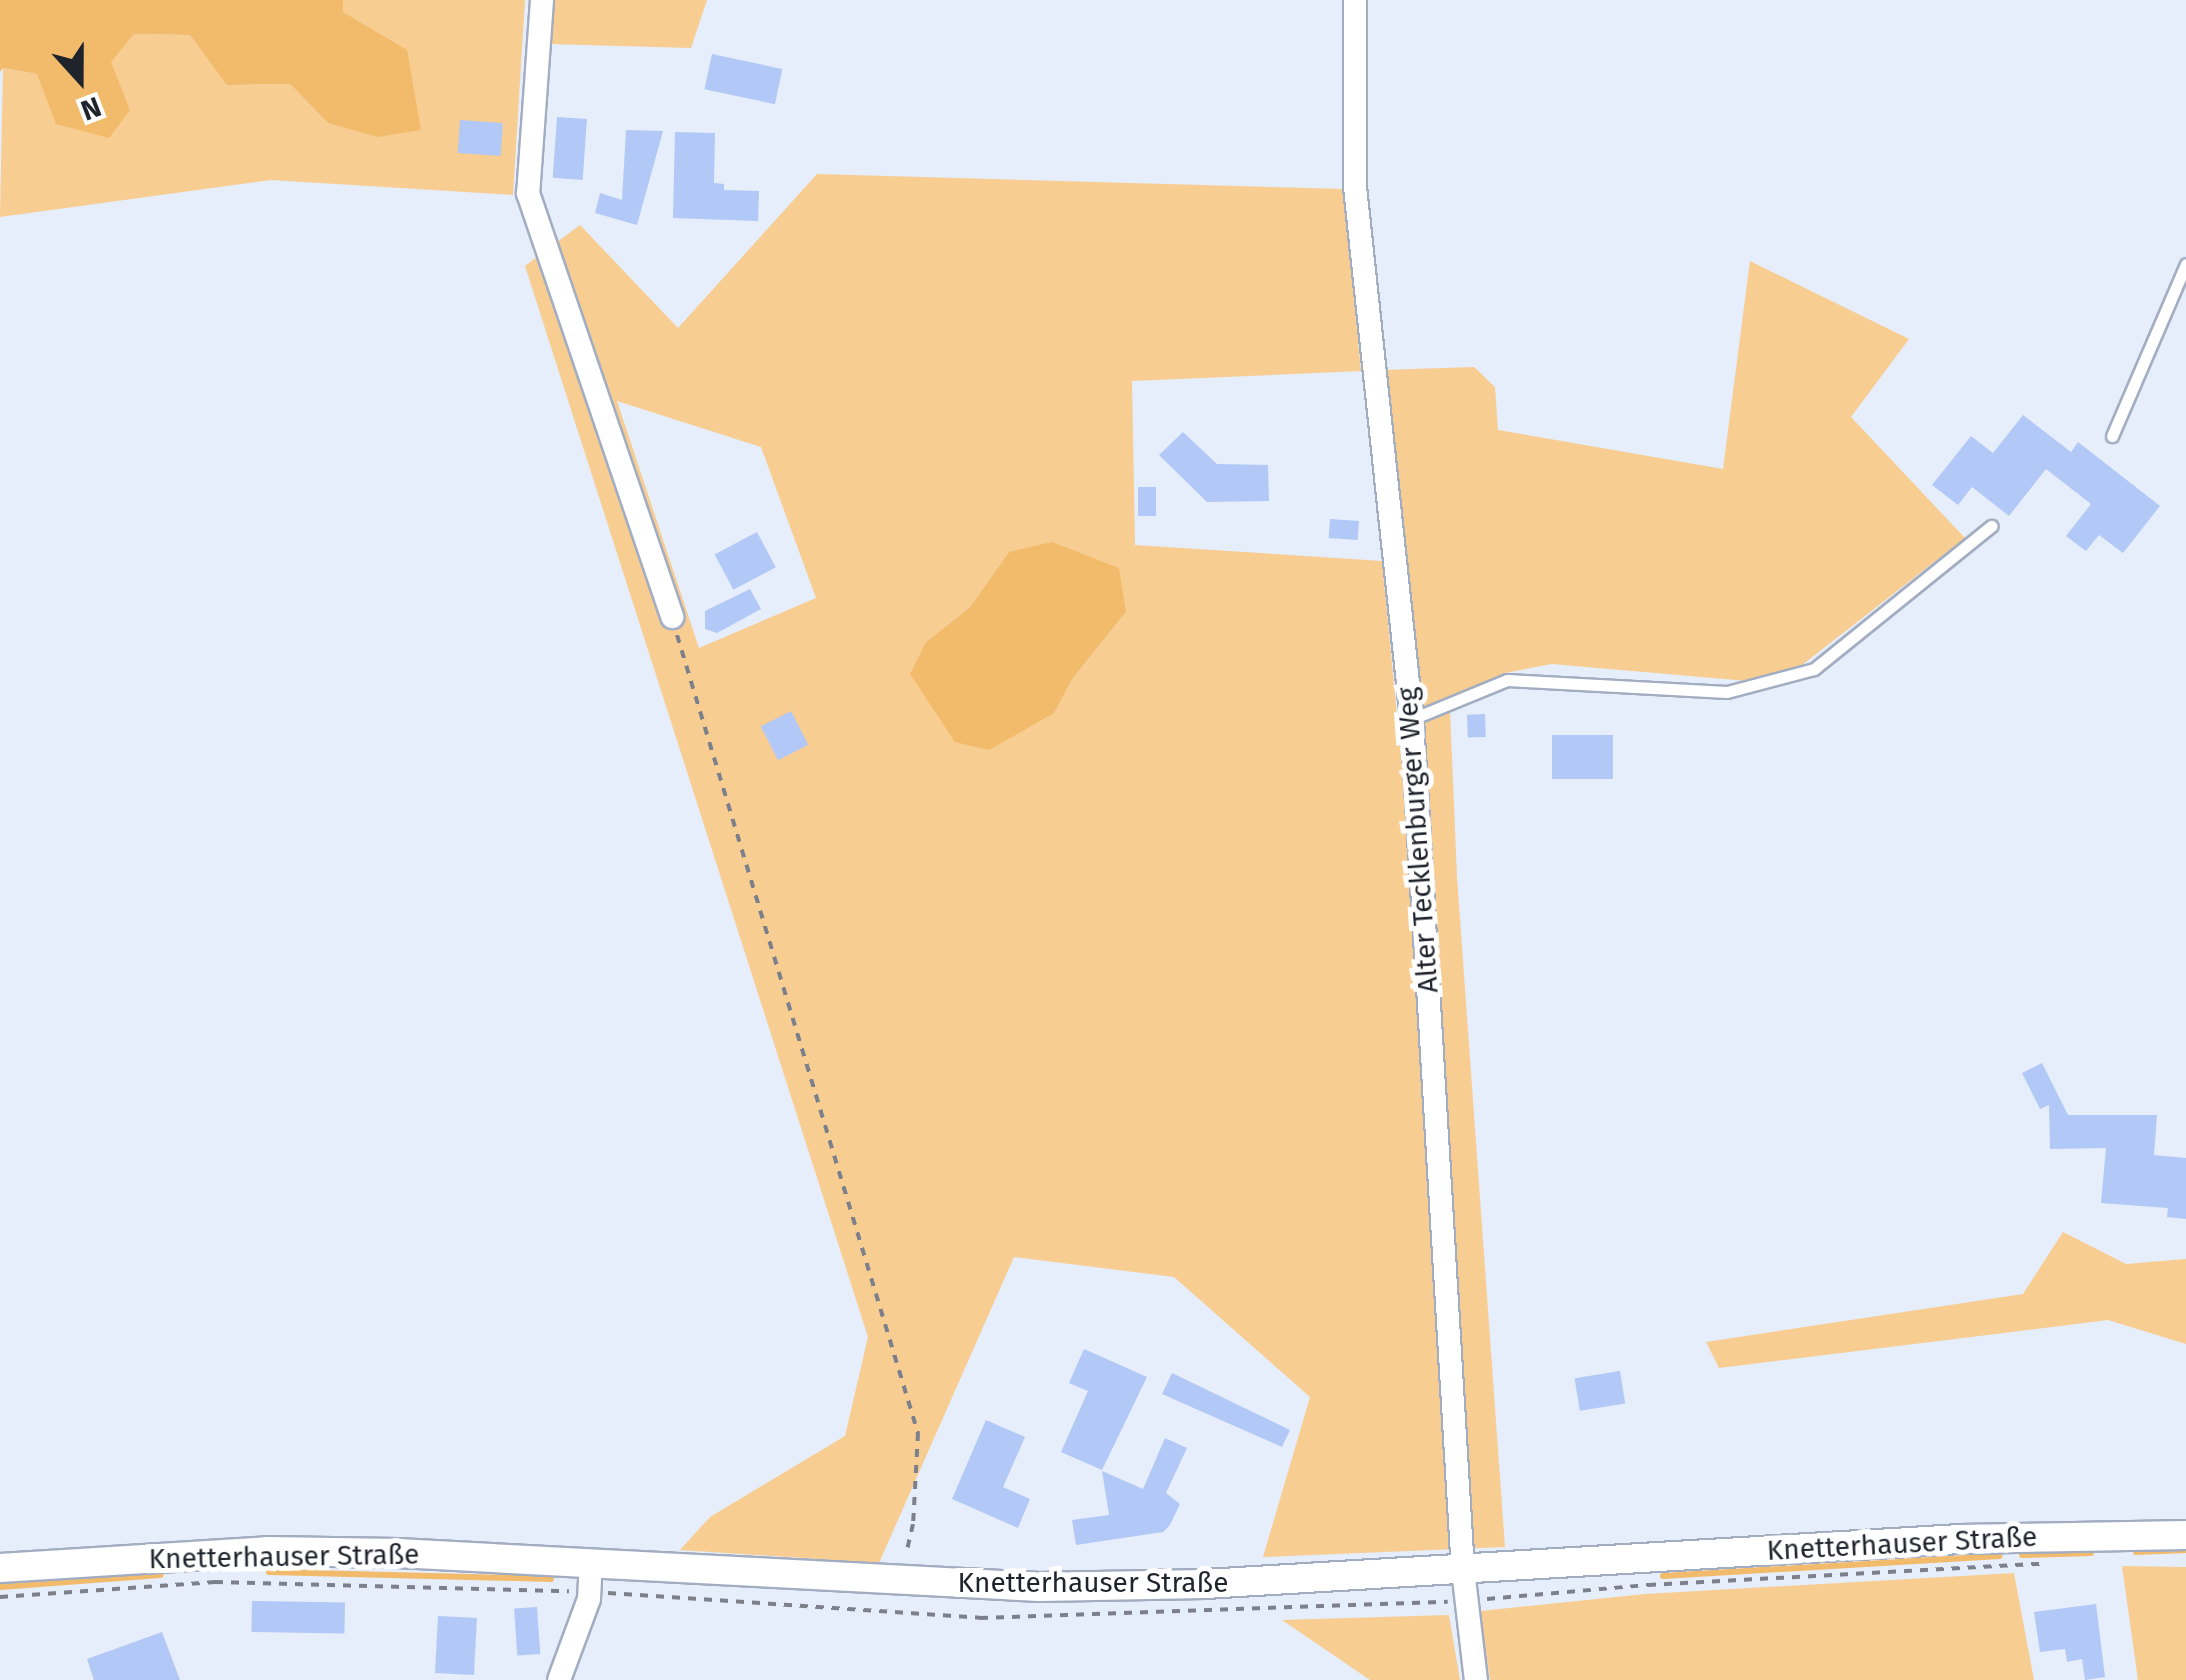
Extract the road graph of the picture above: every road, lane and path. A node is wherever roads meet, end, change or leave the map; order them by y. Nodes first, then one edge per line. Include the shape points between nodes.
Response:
1 (542, 0) edge
2 (1355, 0) edge
3 (2186, 264) edge
4 (2112, 436) dead end
5 (1991, 526) dead end
6 (672, 617) joint
7 (1412, 720) junction
8 (2186, 1534) edge
9 (2040, 1564) dead end
10 (0, 1568) edge
11 (1464, 1570) junction
12 (591, 1577) junction
13 (900, 1583) junction
14 (0, 1597) edge
15 (1466, 1601) junction
16 (898, 1613) junction
17 (559, 1680) edge
18 (1476, 1680) edge

1 - 6 street via 528,194
2 - 7 street, Alter Tecklenburger Weg via 1360,260
3 - 4 lane
5 - 7 lane via 1814,670 1728,692 1507,680
6 - 13 path via 918,1433 913,1524
7 - 11 street, Alter Tecklenburger Weg
8 - 11 street, Knetterhauser Straße via 1960,1539
9 - 15 path
10 - 12 street, Knetterhauser Straße via 267,1552
11 - 13 street, Knetterhauser Straße via 1205,1584
11 - 15 street, Alter Tecklenburger Weg
12 - 13 street, Knetterhauser Straße
12 - 14 path via 215,1582
12 - 16 path
12 - 17 street
13 - 16 path
15 - 16 path via 1188,1614
15 - 18 street, Alter Tecklenburger Weg

